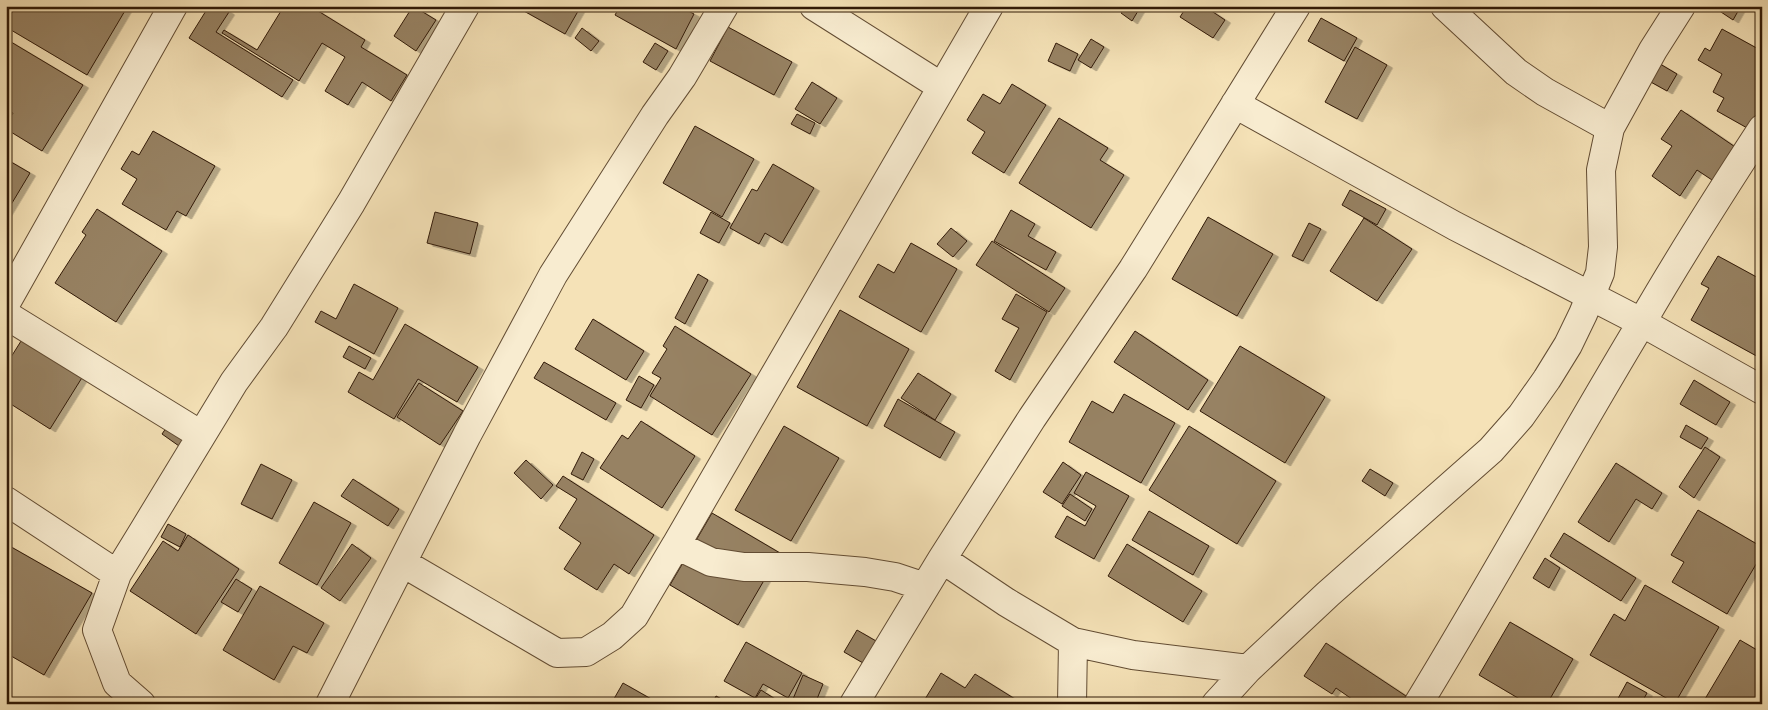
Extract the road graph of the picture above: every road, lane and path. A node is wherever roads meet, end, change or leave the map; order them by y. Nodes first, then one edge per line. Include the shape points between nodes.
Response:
1 (173, 6) edge
2 (466, 6) edge
3 (724, 6) edge
4 (814, 6) edge
5 (989, 6) edge
6 (1296, 6) edge
7 (1445, 6) edge
8 (1681, 6) edge
9 (942, 87) junction
10 (1235, 104) junction
11 (1610, 128) junction
12 (1762, 129) edge
13 (1590, 297) junction
14 (6, 304) edge
15 (6, 316) edge
16 (1641, 322) junction
17 (1762, 390) edge
18 (201, 435) junction
19 (6, 502) edge
20 (676, 545) junction
21 (942, 559) junction
22 (403, 563) junction
23 (118, 574) junction
24 (925, 587) junction
25 (1073, 642) junction
26 (1248, 669) junction
27 (1078, 697) edge
28 (140, 704) edge
29 (330, 704) edge
30 (854, 704) edge
31 (1216, 704) edge
32 (1418, 704) edge

1 - 14 street
2 - 18 street via 341,220
3 - 22 street via 682,77 553,275 466,435
4 - 9 street
5 - 9 street
6 - 10 street
7 - 11 street via 1516,72
8 - 11 street
9 - 20 street
10 - 13 street
10 - 21 street via 1133,269
11 - 13 street via 1601,170 1603,246 1600,273
12 - 16 street
13 - 16 street
13 - 26 street via 1548,379 1491,450
15 - 18 street
16 - 17 street
16 - 32 street
18 - 23 street
19 - 23 street
20 - 22 street via 634,616 612,636 586,652 557,653
20 - 24 street via 711,562 744,567 808,567 864,572 896,577
21 - 24 street
21 - 25 street
22 - 29 street
23 - 28 street via 97,630 117,683
24 - 30 street
25 - 26 street via 1133,655
25 - 27 street
26 - 31 street

